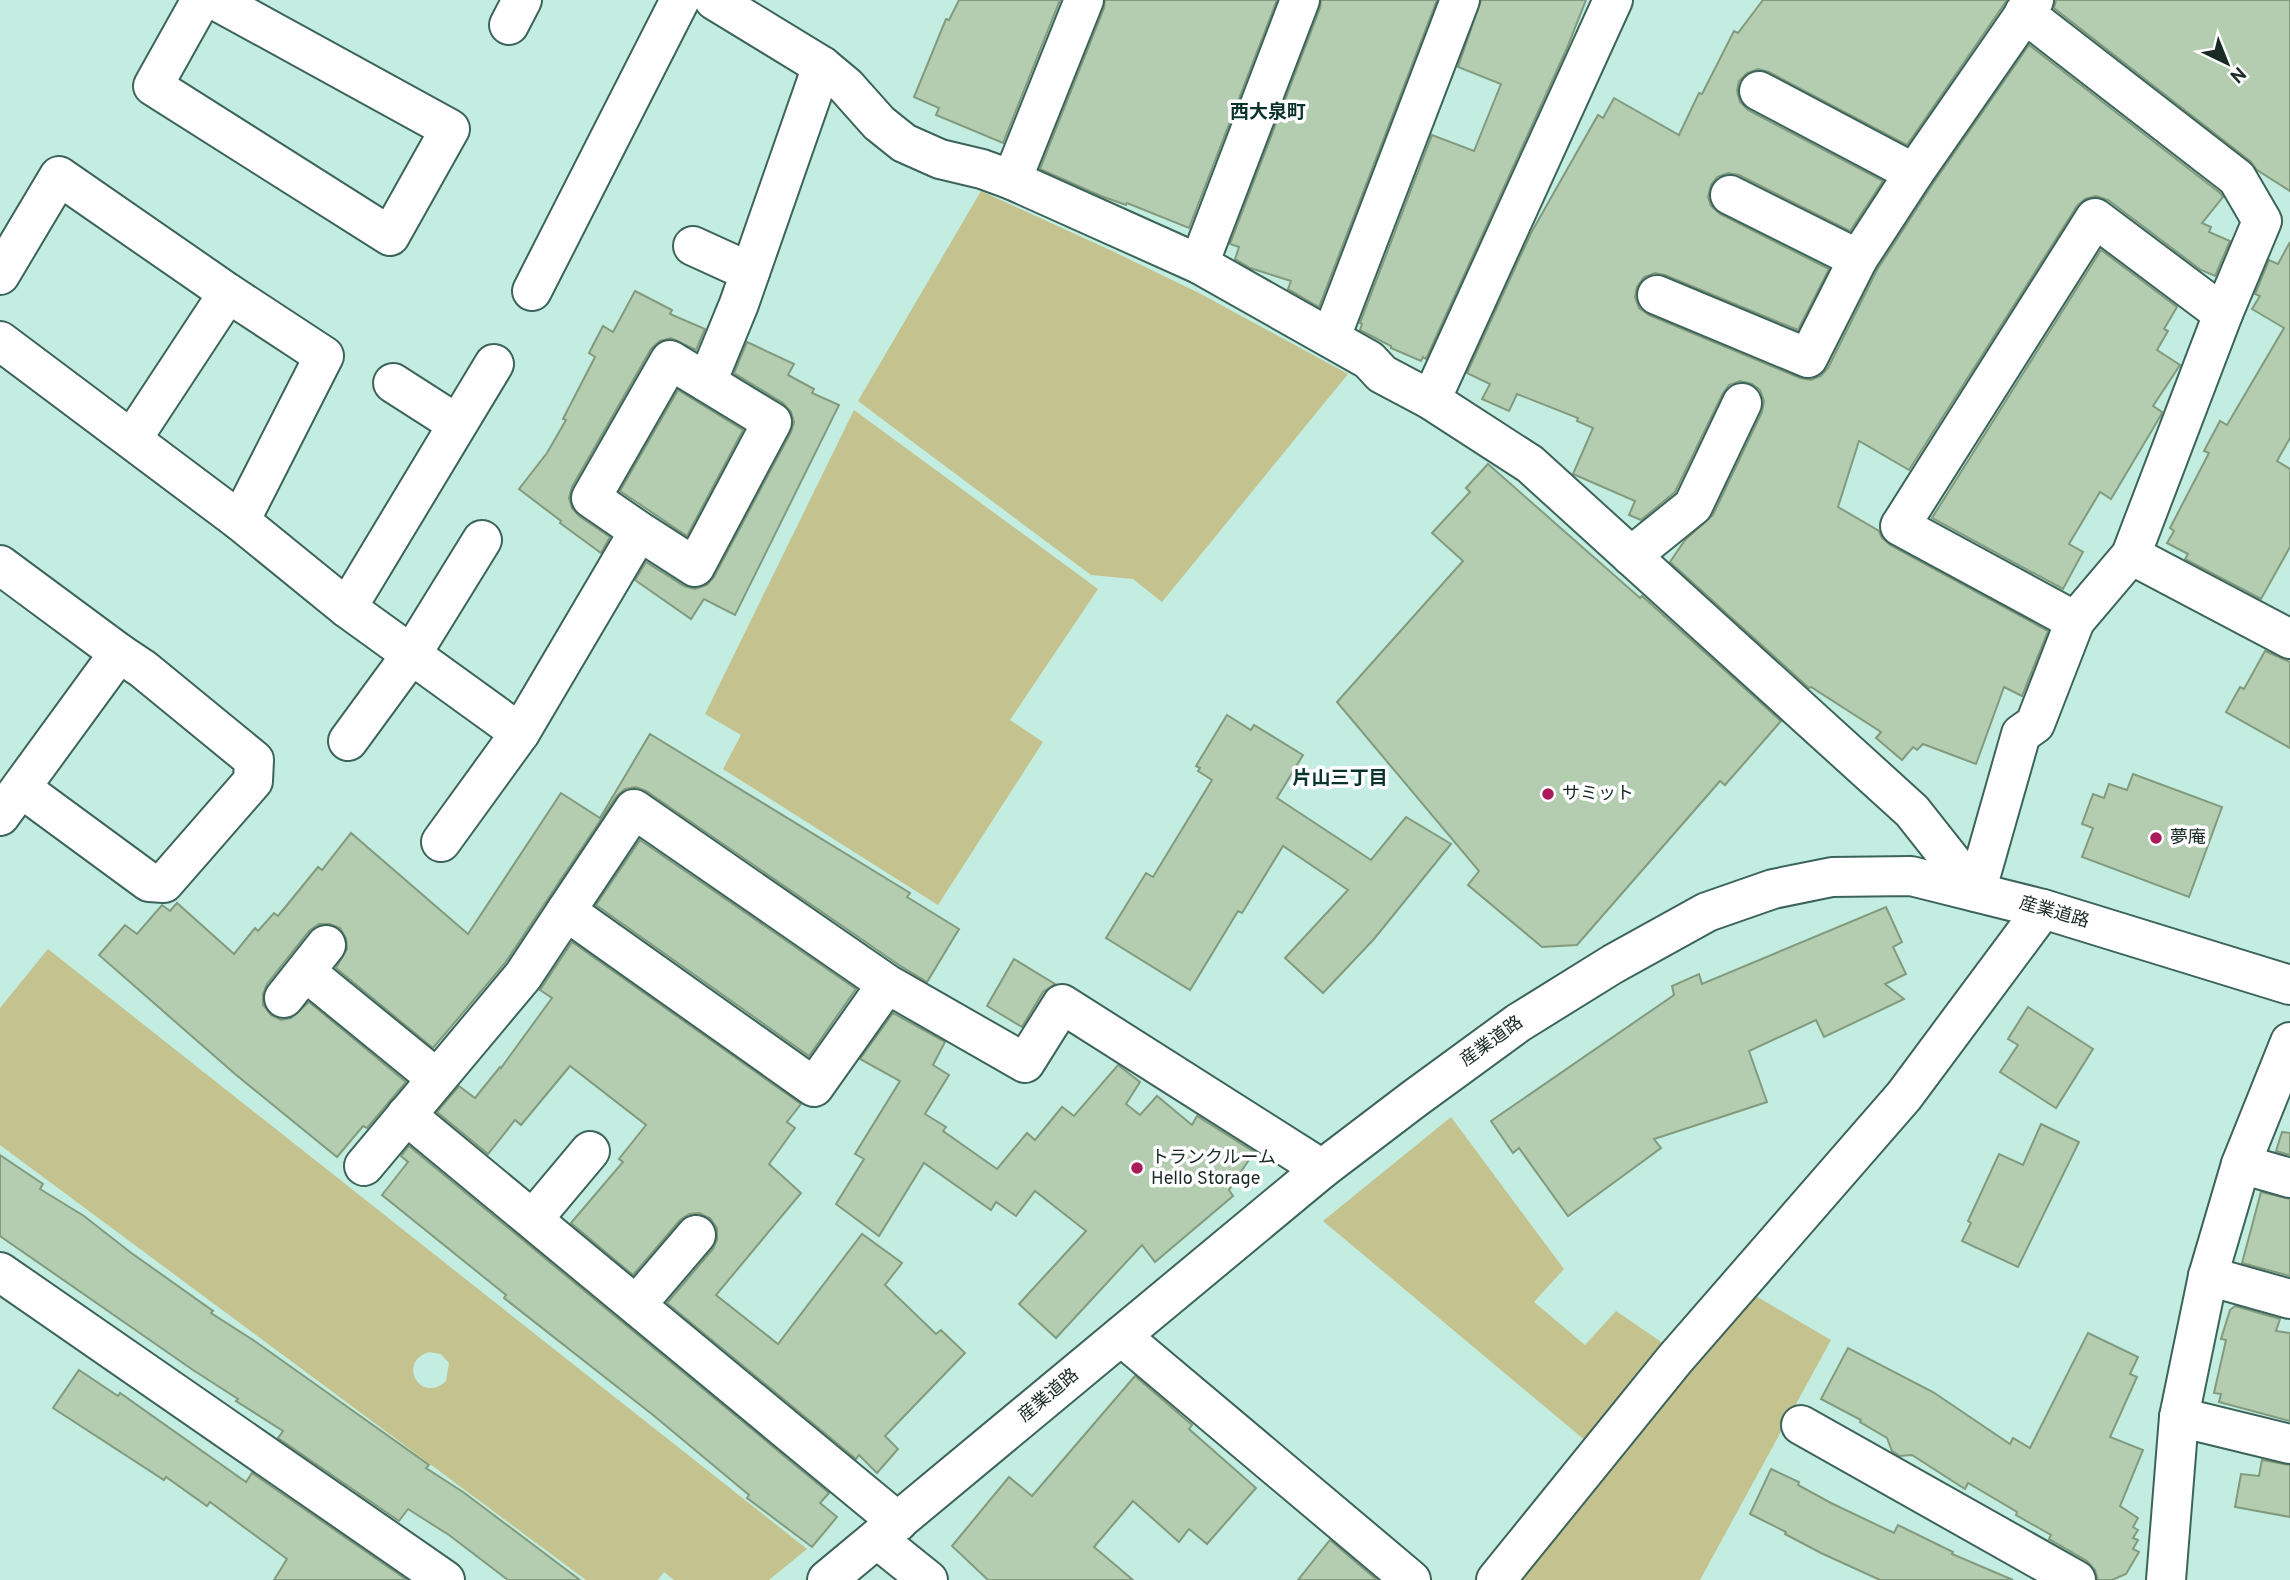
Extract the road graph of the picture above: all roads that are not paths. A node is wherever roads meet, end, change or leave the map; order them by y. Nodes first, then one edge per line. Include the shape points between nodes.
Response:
1 (201, 0) edge
2 (215, 0) edge
3 (680, 0) edge
4 (714, 0) edge
5 (1300, 0) edge
6 (1460, 0) edge
7 (1613, 0) edge
8 (2029, 6) edge
9 (1086, 24) edge
10 (822, 66) junction
11 (1759, 92) dead end
12 (1914, 173) junction
13 (1012, 180) junction
14 (1730, 195) dead end
15 (693, 246) dead end
16 (1858, 259) junction
17 (1199, 264) junction
18 (750, 272) junction
19 (0, 275) edge
20 (532, 292) dead end
21 (228, 293) junction
22 (1657, 295) dead end
23 (2223, 314) junction
24 (1331, 337) junction
25 (0, 341) edge
26 (494, 364) dead end
27 (707, 382) junction
28 (393, 383) dead end
29 (1431, 400) junction
30 (1742, 403) dead end
31 (457, 424) junction
32 (132, 439) junction
33 (240, 521) junction
34 (639, 531) junction
35 (482, 540) dead end
36 (2131, 555) junction
37 (1631, 556) junction
38 (0, 565) edge
39 (347, 608) junction
40 (2075, 621) junction
41 (2290, 639) edge
42 (119, 653) junction
43 (411, 655) junction
44 (520, 733) junction
45 (348, 741) dead end
46 (11, 802) edge
47 (441, 842) dead end
48 (1976, 892) junction
49 (2043, 909) junction
50 (566, 911) junction
51 (305, 972) dead end
52 (887, 984) junction
53 (2290, 985) edge
54 (2290, 1042) edge
55 (436, 1078) junction
56 (406, 1115) junction
57 (590, 1151) dead end
58 (2241, 1164) junction
59 (364, 1167) dead end
60 (1322, 1169) junction
61 (2290, 1178) edge
62 (533, 1219) junction
63 (696, 1236) dead end
64 (0, 1272) edge
65 (2208, 1276) junction
66 (2290, 1299) edge
67 (638, 1304) junction
68 (1121, 1336) junction
69 (2179, 1417) junction
70 (1801, 1425) dead end
71 (2290, 1444) edge
72 (888, 1530) junction
73 (2033, 1569) edge
74 (2171, 1579) edge
75 (445, 1580) edge
76 (827, 1580) edge
77 (928, 1580) edge
78 (1411, 1580) edge
79 (1496, 1580) edge
80 (2076, 1580) edge

1 - 2 street via 153,86 390,236 450,129
3 - 20 street
4 - 10 street
5 - 17 street
6 - 24 street
7 - 29 street
8 - 12 street
8 - 23 street via 2237,178 2262,220
9 - 13 street
10 - 13 street via 904,143
10 - 18 street
11 - 12 street
12 - 16 street
13 - 17 street
14 - 16 street
15 - 18 street
16 - 22 street via 1808,358
17 - 24 street
18 - 27 street
19 - 21 street via 59,176
21 - 32 street
21 - 33 street via 324,356
23 - 36 street
23 - 40 street via 2095,218 1900,526
24 - 29 street via 1369,360 1382,374
25 - 32 street
26 - 31 street
27 - 34 street via 670,360 591,498
27 - 34 street via 772,422 695,567
28 - 31 street
29 - 37 street via 1530,464
30 - 37 street via 1693,506
31 - 39 street
32 - 33 street
33 - 39 street
34 - 44 street
35 - 43 street
36 - 40 street
36 - 41 street
37 - 48 street via 1912,811
38 - 42 street
39 - 43 street
40 - 48 street via 2035,724 2021,734
42 - 46 street
42 - 46 street via 254,760 253,781 164,883 149,882
43 - 44 street
43 - 45 street
44 - 47 street
48 - 49 street, 産業道路
48 - 60 street, 産業道路 via 1911,876 1832,877 1773,889 1707,912 1518,1023
49 - 53 street, 産業道路
49 - 79 street via 1904,1096 1675,1359
50 - 52 street via 814,1087
50 - 52 street via 634,808
50 - 55 street via 523,976
51 - 55 street
52 - 60 street via 1024,1063 1062,1004
54 - 58 street
55 - 56 street
56 - 59 street
56 - 62 street
57 - 62 street
58 - 61 street
58 - 65 street
60 - 68 street, 産業道路
62 - 67 street
63 - 67 street
64 - 75 street
65 - 66 street
65 - 69 street
67 - 72 street
68 - 72 street, 産業道路
68 - 78 street
69 - 71 street
69 - 74 street
70 - 73 street
72 - 76 street, 産業道路
72 - 77 street
73 - 80 street

